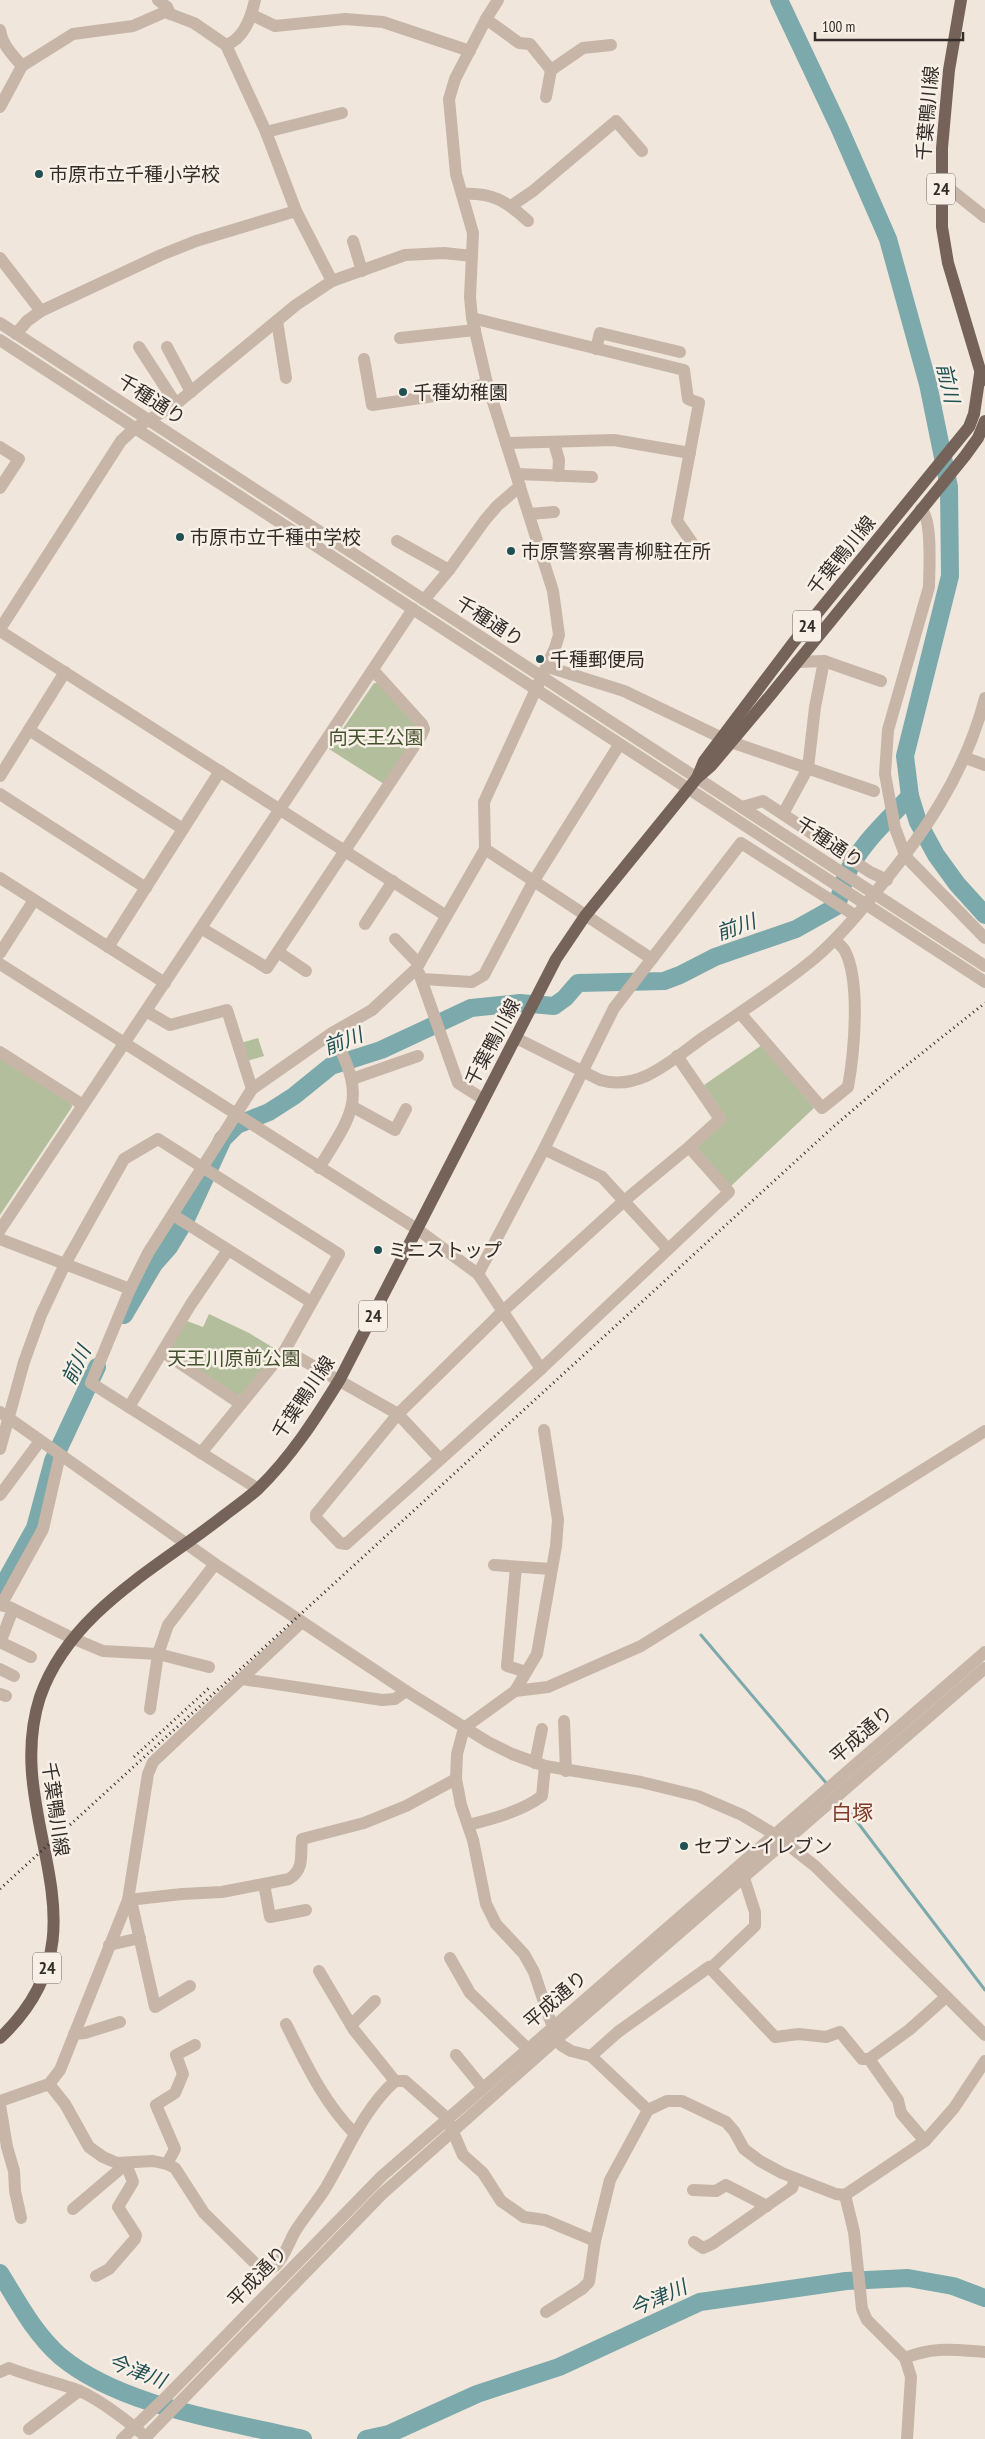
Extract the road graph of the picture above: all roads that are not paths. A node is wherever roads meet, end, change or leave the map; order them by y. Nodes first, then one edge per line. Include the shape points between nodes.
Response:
1 (158, 0) edge
2 (255, 0) edge
3 (498, 0) edge
4 (961, 0) edge
5 (170, 14) junction
6 (252, 16) junction
7 (486, 19) junction
8 (0, 30) edge
9 (226, 45) junction
10 (611, 45) dead end
11 (470, 52) junction
12 (22, 66) junction
13 (552, 70) junction
14 (546, 97) dead end
15 (0, 107) edge
16 (342, 113) dead end
17 (266, 132) junction
18 (642, 151) dead end
19 (941, 182) junction
20 (462, 194) junction
21 (511, 206) junction
22 (296, 211) junction
23 (985, 217) edge
24 (528, 221) dead end
25 (353, 241) dead end
26 (472, 256) junction
27 (0, 258) edge
28 (362, 271) junction
29 (332, 281) junction
30 (41, 311) junction
31 (276, 321) junction
32 (0, 323) edge
33 (473, 324) junction
34 (16, 334) junction
35 (400, 338) dead end
36 (0, 340) edge
37 (139, 347) dead end
38 (167, 347) dead end
39 (596, 349) junction
40 (680, 352) dead end
41 (364, 359) dead end
42 (286, 378) dead end
43 (983, 380) edge
44 (487, 383) junction
45 (191, 392) junction
46 (176, 404) junction
47 (151, 420) junction
48 (981, 426) edge
49 (135, 428) junction
50 (506, 443) junction
51 (554, 443) junction
52 (0, 448) edge
53 (690, 452) junction
54 (558, 476) junction
55 (592, 477) dead end
56 (519, 480) junction
57 (0, 488) edge
58 (924, 506) junction
59 (554, 512) dead end
60 (529, 514) junction
61 (397, 541) dead end
62 (695, 547) dead end
63 (589, 551) dead end
64 (542, 554) junction
65 (449, 570) junction
66 (424, 600) junction
67 (413, 609) junction
68 (0, 630) edge
69 (824, 661) junction
70 (797, 662) junction
71 (373, 670) junction
72 (66, 672) junction
73 (545, 672) junction
74 (881, 681) dead end
75 (534, 689) junction
76 (985, 698) edge
77 (29, 730) junction
78 (727, 740) junction
79 (619, 745) junction
80 (966, 758) junction
81 (985, 765) edge
82 (808, 768) junction
83 (220, 771) junction
84 (0, 776) edge
85 (697, 778) junction
86 (688, 789) junction
87 (874, 792) dead end
88 (0, 794) edge
89 (742, 807) junction
90 (280, 810) junction
91 (783, 814) junction
92 (184, 829) junction
93 (485, 849) junction
94 (345, 851) junction
95 (906, 857) junction
96 (0, 878) edge
97 (887, 880) junction
98 (393, 881) junction
99 (533, 882) junction
100 (146, 888) junction
101 (34, 900) junction
102 (446, 915) junction
103 (585, 916) junction
104 (856, 916) junction
105 (365, 924) dead end
106 (201, 928) junction
107 (985, 938) edge
108 (395, 939) dead end
109 (835, 940) junction
110 (108, 947) junction
111 (278, 952) junction
112 (0, 953) edge
113 (652, 960) junction
114 (0, 964) edge
115 (985, 966) edge
116 (306, 971) dead end
117 (419, 971) junction
118 (985, 982) edge
119 (165, 983) junction
120 (146, 1011) junction
121 (740, 1013) junction
122 (332, 1033) junction
123 (516, 1038) junction
124 (124, 1044) junction
125 (0, 1052) edge
126 (418, 1056) dead end
127 (677, 1056) junction
128 (581, 1071) junction
129 (352, 1079) junction
130 (252, 1089) junction
131 (483, 1099) junction
132 (83, 1105) junction
133 (353, 1107) junction
134 (406, 1109) dead end
135 (235, 1115) junction
136 (689, 1147) junction
137 (544, 1148) junction
138 (203, 1168) junction
139 (319, 1168) junction
140 (624, 1201) junction
141 (173, 1215) junction
142 (417, 1229) junction
143 (0, 1230) edge
144 (0, 1239) edge
145 (668, 1249) junction
146 (228, 1250) junction
147 (65, 1264) junction
148 (478, 1274) junction
149 (130, 1289) junction
150 (311, 1302) junction
151 (504, 1311) junction
152 (285, 1350) junction
153 (163, 1352) junction
154 (541, 1369) junction
155 (340, 1380) junction
156 (241, 1404) junction
157 (129, 1407) junction
158 (398, 1414) junction
159 (4, 1415) edge
160 (544, 1430) dead end
161 (985, 1431) edge
162 (40, 1441) junction
163 (0, 1450) edge
164 (201, 1453) junction
165 (60, 1455) junction
166 (440, 1459) junction
167 (258, 1489) junction
168 (0, 1495) edge
169 (187, 1545) junction
170 (215, 1564) junction
171 (494, 1566) dead end
172 (516, 1567) junction
173 (551, 1568) junction
174 (5, 1606) edge
175 (302, 1622) junction
176 (72, 1638) junction
177 (0, 1642) edge
178 (985, 1652) edge
179 (158, 1654) junction
180 (31, 1657) dead end
181 (209, 1667) dead end
182 (985, 1668) edge
183 (0, 1669) edge
184 (526, 1672) junction
185 (14, 1676) dead end
186 (242, 1678) junction
187 (406, 1691) junction
188 (515, 1691) junction
189 (150, 1709) dead end
190 (564, 1721) dead end
191 (464, 1728) junction
192 (542, 1729) dead end
193 (540, 1764) junction
194 (566, 1771) junction
195 (456, 1779) junction
196 (468, 1826) junction
197 (774, 1834) junction
198 (785, 1842) junction
199 (744, 1878) junction
200 (264, 1884) junction
201 (130, 1900) junction
202 (306, 1910) dead end
203 (140, 1938) junction
204 (109, 1945) junction
205 (450, 1958) dead end
206 (710, 1968) junction
207 (319, 1971) dead end
208 (190, 1986) dead end
209 (946, 1997) junction
210 (375, 2002) dead end
211 (120, 2022) dead end
212 (286, 2024) dead end
213 (351, 2025) junction
214 (553, 2026) junction
215 (74, 2034) junction
216 (985, 2035) edge
217 (0, 2038) edge
218 (558, 2038) junction
219 (195, 2045) dead end
220 (527, 2048) junction
221 (456, 2055) dead end
222 (591, 2056) junction
223 (869, 2060) junction
224 (985, 2061) edge
225 (395, 2081) junction
226 (49, 2084) junction
227 (482, 2087) junction
228 (0, 2101) edge
229 (0, 2105) edge
230 (648, 2110) junction
231 (447, 2118) junction
232 (452, 2130) junction
233 (354, 2133) junction
234 (925, 2141) junction
235 (126, 2164) junction
236 (167, 2164) junction
237 (795, 2180) junction
238 (693, 2190) dead end
239 (845, 2195) junction
240 (767, 2206) junction
241 (73, 2209) dead end
242 (21, 2218) dead end
243 (595, 2241) junction
244 (694, 2242) dead end
245 (271, 2268) junction
246 (96, 2276) dead end
247 (281, 2278) junction
248 (291, 2287) junction
249 (546, 2312) dead end
250 (985, 2352) edge
251 (905, 2358) junction
252 (0, 2372) edge
253 (79, 2391) junction
254 (134, 2427) junction
255 (29, 2428) dead end
256 (145, 2438) edge
257 (122, 2439) edge
258 (907, 2439) edge

1 - 5 street
2 - 6 street
3 - 7 street
4 - 19 main road, 千葉鴨川線 / 24 via 948,70
5 - 9 street via 194,23
5 - 12 street via 165,12 133,26 72,34
6 - 9 street via 237,41
6 - 11 street via 274,26 345,19 383,22
7 - 11 street
7 - 13 street via 519,43 530,44
8 - 12 street via 1,39
9 - 17 street
10 - 13 street via 583,48
11 - 20 street via 455,79 450,99 456,174
12 - 15 street
13 - 14 street
16 - 17 street
17 - 22 street
18 - 21 street via 616,121
19 - 23 street
19 - 43 main road, 千葉鴨川線 / 24 via 942,227 948,263
20 - 21 street via 480,193
20 - 26 street via 473,233
21 - 24 street
22 - 29 street
22 - 30 street via 188,245
25 - 28 street
26 - 28 street via 444,253 406,255
26 - 33 street via 470,297
27 - 30 street
28 - 29 street
29 - 31 street
30 - 34 street
31 - 42 street
31 - 45 street
32 - 34 street, 千種通り
33 - 35 street
33 - 39 street
33 - 44 street
34 - 47 street, 千種通り
36 - 49 street, 千種通り
37 - 46 street
38 - 45 street
39 - 40 street via 600,333
39 - 53 street via 684,370 688,399 699,403
41 - 44 street via 372,405 462,392
43 - 48 main road, 千葉鴨川線 / 24
44 - 50 street
45 - 46 street
46 - 47 street
47 - 49 street
47 - 66 street, 千種通り
48 - 58 main road, 千葉鴨川線 / 24 via 965,456
48 - 78 main road, 千葉鴨川線 / 24 via 962,437 799,636
49 - 67 street, 千種通り
49 - 68 street via 122,441
50 - 51 street
50 - 56 street
51 - 53 street via 614,440
51 - 54 street via 559,460
52 - 57 street via 19,459
53 - 62 street via 677,521
54 - 55 street
54 - 56 street
56 - 60 street
56 - 65 street
58 - 70 main road, 千葉鴨川線 / 24
58 - 95 street via 930,562 929,587 888,730 885,774 895,828
59 - 60 street
60 - 64 street
61 - 65 street
63 - 64 street
64 - 73 street via 558,616 558,635
65 - 66 street
66 - 73 street, 千種通り
67 - 71 street
67 - 75 street, 千種通り
68 - 72 street
69 - 70 street
69 - 74 street
69 - 82 street
70 - 78 main road, 千葉鴨川線 / 24
71 - 90 street
71 - 94 street via 424,729
72 - 77 street
72 - 83 street
73 - 75 street
73 - 78 street via 624,691
73 - 85 street, 千種通り
75 - 79 street, 千種通り
75 - 93 street via 484,802
76 - 80 street
77 - 84 street
77 - 92 street
78 - 82 street
78 - 85 main road, 千葉鴨川線 / 24 via 704,761
79 - 86 street, 千種通り
79 - 99 street
80 - 81 street
80 - 95 street via 939,808
82 - 87 street
82 - 91 street
83 - 90 street
83 - 92 street
85 - 86 main road, 千葉鴨川線 / 24
85 - 89 street, 千種通り
86 - 103 main road, 千葉鴨川線 / 24
86 - 118 street, 千種通り
88 - 100 street
89 - 91 street via 763,801
89 - 115 street, 千種通り
90 - 94 street
90 - 106 street
91 - 97 street
92 - 100 street
93 - 99 street
93 - 102 street
94 - 98 street
94 - 111 street
95 - 97 street
95 - 107 street
96 - 101 street
97 - 104 street
98 - 102 street
98 - 105 street
99 - 103 street
99 - 117 street via 484,975 472,982
100 - 110 street
101 - 110 street
101 - 112 street
102 - 117 street
103 - 113 street
103 - 123 main road, 千葉鴨川線 / 24 via 556,959
104 - 109 street
104 - 113 street via 741,843
106 - 111 street via 267,968
106 - 119 street
108 - 117 street
109 - 121 street
109 - 121 street via 845,950 851,971 855,1034 848,1087 822,1108
110 - 119 street
111 - 116 street
113 - 128 street via 614,1008
114 - 124 street
117 - 122 street via 372,1010
117 - 131 street via 458,1082
119 - 120 street
120 - 124 street
120 - 130 street via 170,1024 227,1010
121 - 127 street
122 - 129 street
122 - 130 street
123 - 128 street
123 - 131 main road, 千葉鴨川線 / 24
124 - 132 street
124 - 135 street
125 - 132 street
126 - 129 street
127 - 128 street via 643,1078 622,1084 600,1080
127 - 136 street via 720,1119
128 - 137 street
129 - 133 street
130 - 135 street
131 - 142 main road, 千葉鴨川線 / 24
132 - 143 street
133 - 134 street via 396,1130
133 - 139 street via 349,1120
135 - 138 street
135 - 139 street
136 - 140 street
136 - 145 street via 729,1192
137 - 140 street via 602,1178
137 - 148 street
138 - 141 street
138 - 147 street via 158,1139 124,1158
138 - 150 street via 339,1254
139 - 142 street
140 - 145 street
140 - 151 street
141 - 146 street
141 - 149 street via 148,1253
142 - 148 street
142 - 155 main road, 千葉鴨川線 / 24
144 - 147 street
145 - 154 street
146 - 150 street
146 - 153 street
147 - 149 street
147 - 159 street via 41,1315
148 - 151 street
149 - 157 street via 91,1383
150 - 152 street
151 - 154 street
151 - 158 street
152 - 155 street
152 - 156 street
153 - 156 street
153 - 157 street
154 - 166 street
155 - 158 street
155 - 167 main road, 千葉鴨川線 / 24 via 306,1433
156 - 164 street
157 - 164 street
158 - 166 street
158 - 166 street via 316,1518 340,1543 346,1544
159 - 162 street
159 - 163 street
160 - 173 street via 558,1520
161 - 188 street via 641,1646 548,1687
162 - 165 street
162 - 168 street
164 - 167 street
165 - 169 street
165 - 174 street via 43,1529
167 - 169 main road, 千葉鴨川線 / 24
169 - 170 street
169 - 176 main road, 千葉鴨川線 / 24 via 113,1598
170 - 175 street
170 - 179 street via 168,1625
171 - 172 street
172 - 173 street
172 - 184 street via 507,1666
173 - 184 street via 537,1654
174 - 176 street
174 - 177 street
175 - 186 street
175 - 187 street
176 - 179 street via 103,1651
176 - 217 main road, 千葉鴨川線 / 24 via 54,1664 34,1718 30,1767 49,1885 54,1931 52,1952 29,2005
177 - 180 street
178 - 197 street, 平成通り
179 - 181 street
179 - 189 street
182 - 198 street, 平成通り
183 - 185 street
184 - 188 street
186 - 187 street via 382,1700 395,1699
186 - 201 street via 153,1762 148,1774
187 - 191 street
188 - 191 street
190 - 194 street
191 - 193 street via 512,1754
191 - 195 street
192 - 193 street
193 - 194 street
193 - 196 street via 542,1796 495,1818
194 - 197 street via 641,1782 698,1796 742,1815
195 - 196 street
195 - 200 street via 406,1806 364,1823 309,1835 302,1839 298,1874
196 - 214 street via 486,1904 496,1924 524,1954 534,1972
197 - 198 street
197 - 214 street, 平成通り
198 - 199 street, 平成通り
198 - 209 street via 815,1866
199 - 206 street via 755,1912 755,1926
199 - 218 street, 平成通り
200 - 201 street via 222,1892
200 - 202 street via 270,1917
201 - 203 street
201 - 204 street
203 - 204 street
203 - 208 street via 155,2007
204 - 215 street
205 - 220 street via 470,1993
206 - 222 street via 618,2032
206 - 223 street via 775,2037 799,2034 826,2037 840,2032 862,2060
207 - 213 street
209 - 216 street
209 - 223 street
210 - 213 street
211 - 215 street
212 - 233 street via 319,2090
213 - 225 street
214 - 218 street
214 - 220 street, 平成通り
215 - 226 street via 60,2070
218 - 222 street via 561,2045 571,2051
218 - 232 street, 平成通り
219 - 236 street via 176,2055 183,2074 175,2094 156,2105 175,2149
220 - 227 street, 平成通り
221 - 227 street
222 - 230 street
223 - 234 street via 898,2100 901,2113
224 - 234 street via 954,2108
225 - 231 street via 405,2081
225 - 233 street via 382,2092
226 - 228 street
226 - 235 street via 65,2104 89,2147 103,2157
227 - 231 street, 平成通り
229 - 242 street
230 - 237 street via 667,2102 682,2101 726,2122 744,2149
230 - 243 street via 610,2180
231 - 232 street
231 - 247 street, 平成通り via 382,2176
232 - 243 street via 463,2155 483,2173 501,2201 524,2217 544,2220
232 - 248 street, 平成通り via 382,2194
233 - 245 street via 325,2189 280,2260
234 - 239 street
235 - 236 street via 153,2161
235 - 241 street
235 - 246 street via 133,2182 118,2207 136,2235 135,2239 110,2269
236 - 245 street via 175,2168 204,2213 261,2268
237 - 239 street
237 - 240 street via 792,2188
238 - 240 street via 716,2191 726,2185
239 - 251 street via 854,2232 858,2290 867,2320
240 - 244 street via 712,2244 703,2248
243 - 249 street via 589,2282
245 - 247 street
247 - 248 street
247 - 254 street, 平成通り
248 - 256 street, 平成通り
250 - 251 street via 923,2350
251 - 258 street via 911,2377
252 - 253 street via 8,2368
253 - 254 street
253 - 255 street
254 - 256 street
254 - 257 street

